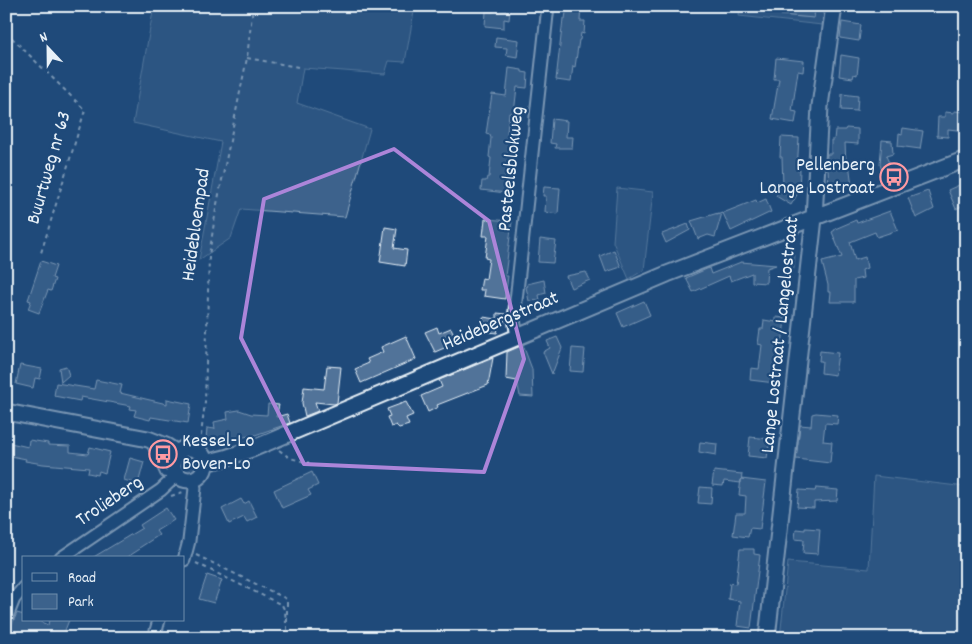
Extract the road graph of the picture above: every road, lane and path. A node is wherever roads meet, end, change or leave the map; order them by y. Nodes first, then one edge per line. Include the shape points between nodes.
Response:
1 (254, 6) edge
2 (548, 6) edge
3 (834, 6) edge
4 (6, 32) edge
5 (247, 58) junction
6 (298, 67) dead end
7 (966, 159) edge
8 (814, 218) junction
9 (41, 253) dead end
10 (517, 337) junction
11 (6, 412) edge
12 (148, 439) junction
13 (271, 441) junction
14 (177, 453) junction
15 (202, 457) junction
16 (309, 463) dead end
17 (177, 475) junction
18 (193, 480) junction
19 (185, 555) edge
20 (64, 556) edge
21 (22, 589) edge
22 (6, 619) edge
23 (159, 622) edge
24 (287, 634) junction
25 (154, 638) edge
26 (287, 638) edge
27 (767, 638) edge

1 - 5 path, Heidebloempad
2 - 10 street, Pasteelsblokweg via 514,319
3 - 8 street, Lange Lostraat / Langelostraat via 820,106
4 - 9 path, Buurtweg nr 63 via 84,110
5 - 6 path
5 - 15 path, Heidebloempad via 209,256
7 - 8 street, Heidebergstraat
8 - 10 street, Heidebergstraat via 667,274
8 - 27 street, Lange Lostraat / Langelostraat
10 - 13 street, Heidebergstraat
11 - 12 street, Heidebergstraat
12 - 14 street, Heidebergstraat
12 - 17 lane via 164,474
13 - 15 street, Heidebergstraat via 232,456
13 - 16 path via 290,458
14 - 15 street, Heidebergstraat via 190,448
14 - 17 street via 172,465
15 - 18 street via 202,474
17 - 18 street via 184,480
17 - 20 street, Trolieberg via 161,490
18 - 19 street via 195,488
19 - 24 path via 282,605
19 - 24 path via 287,599
21 - 22 street
23 - 25 street
24 - 26 path

